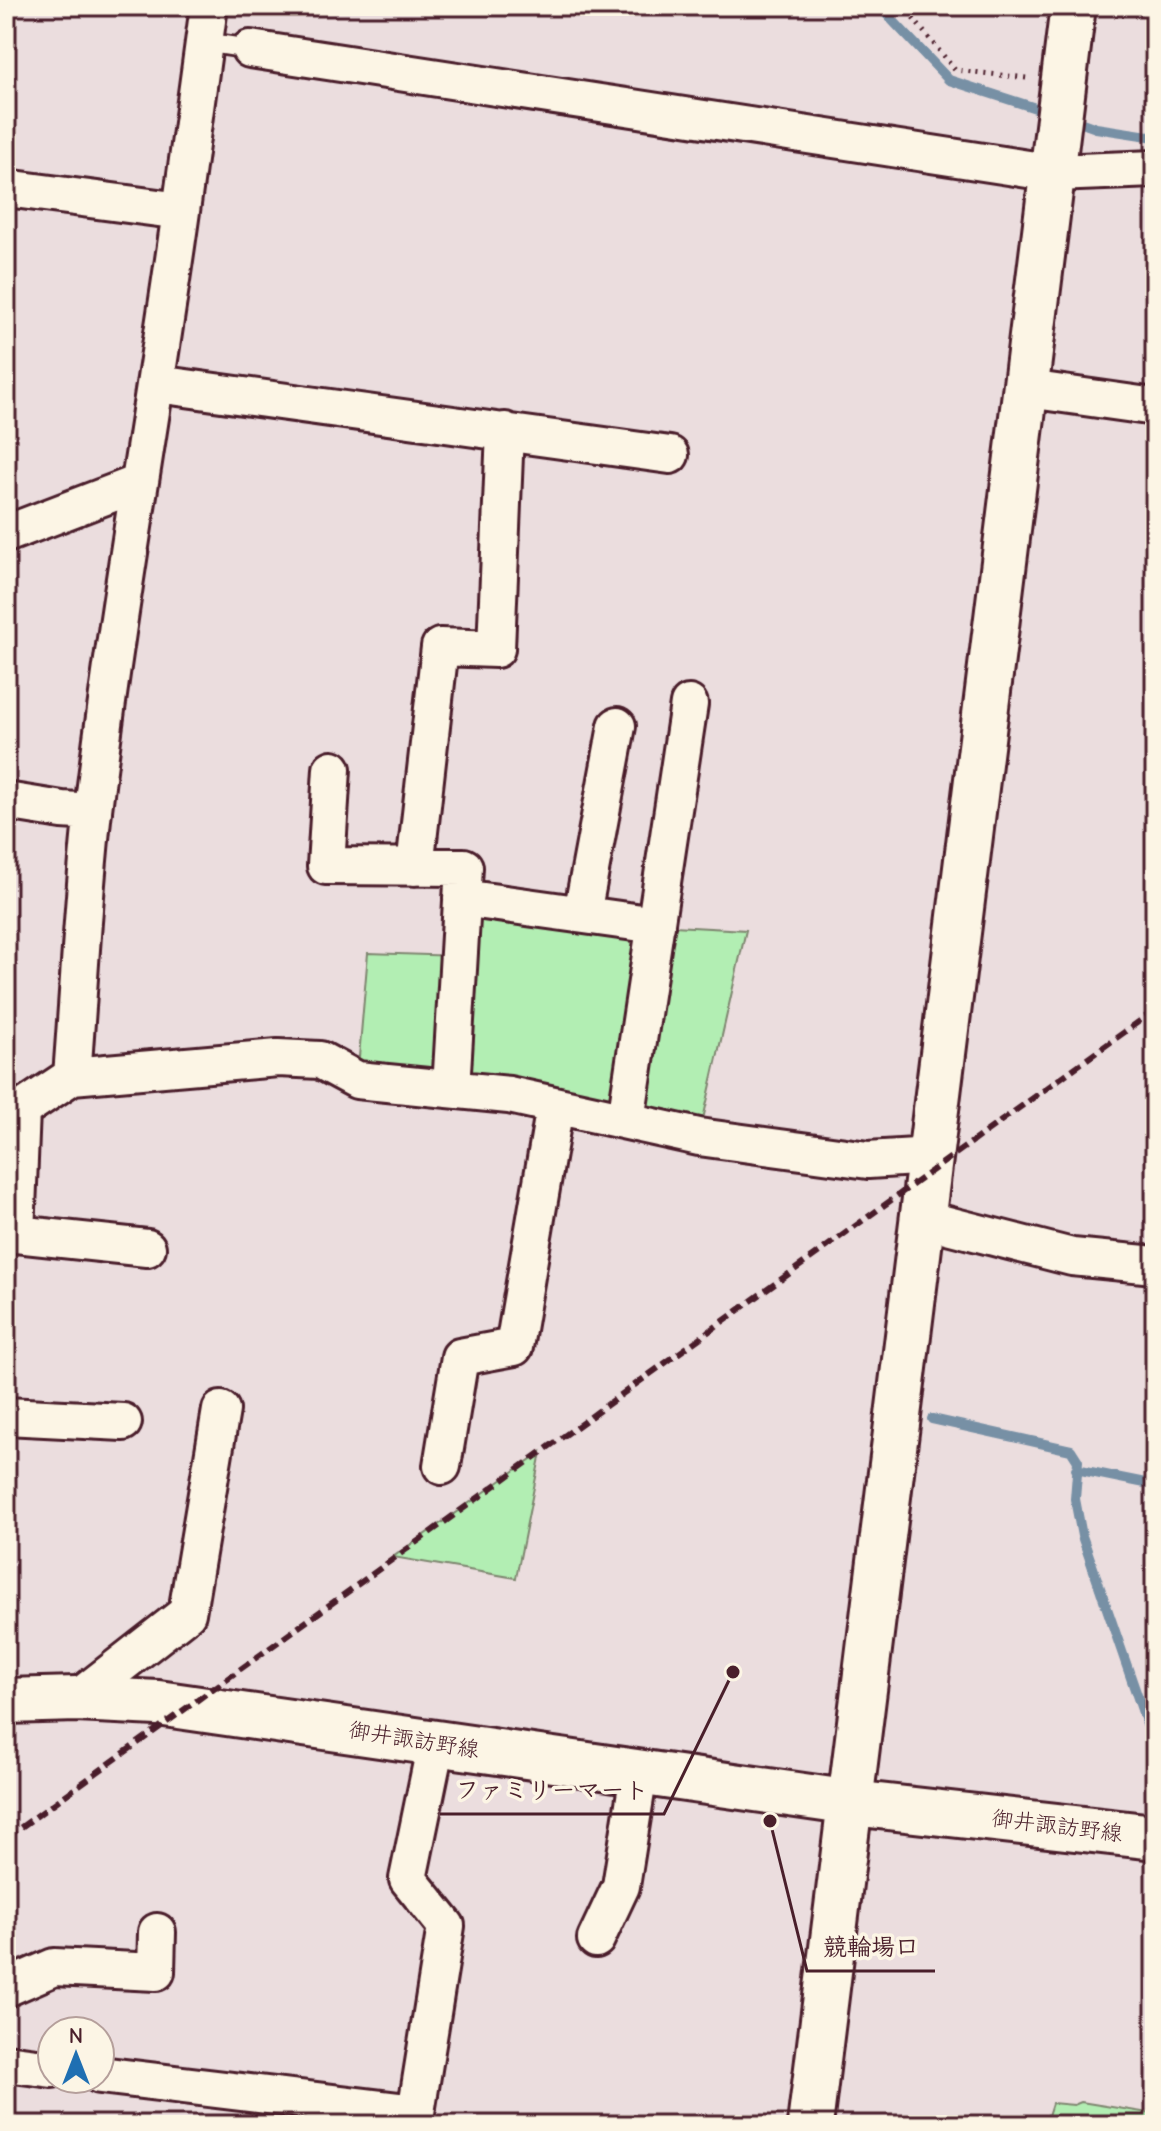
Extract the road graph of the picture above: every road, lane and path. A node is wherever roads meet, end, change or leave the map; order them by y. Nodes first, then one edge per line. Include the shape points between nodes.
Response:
1 (209, 6) edge
2 (903, 6) edge
3 (1073, 6) edge
4 (204, 42) junction
5 (250, 49) joint
6 (1032, 79) dead end
7 (1155, 169) edge
8 (1054, 173) junction
9 (6, 188) edge
10 (181, 211) junction
11 (157, 384) junction
12 (1028, 389) junction
13 (1155, 407) edge
14 (505, 431) junction
15 (670, 455) dead end
16 (139, 483) junction
17 (6, 534) edge
18 (689, 704) dead end
19 (617, 726) dead end
20 (332, 769) dead end
21 (6, 801) edge
22 (93, 812) junction
23 (415, 867) junction
24 (462, 898) junction
25 (582, 914) junction
26 (656, 925) junction
27 (72, 1076) junction
28 (451, 1089) junction
29 (555, 1106) junction
30 (13, 1110) edge
31 (626, 1120) junction
32 (932, 1156) junction
33 (924, 1219) junction
34 (147, 1248) dead end
35 (1155, 1265) edge
36 (221, 1410) dead end
37 (6, 1416) edge
38 (123, 1422) dead end
39 (442, 1466) dead end
40 (77, 1699) junction
41 (6, 1701) edge
42 (436, 1743) junction
43 (639, 1773) junction
44 (852, 1803) junction
45 (1155, 1837) edge
46 (157, 1932) dead end
47 (596, 1939) dead end
48 (6, 1988) edge
49 (6, 2063) edge
50 (36, 2067) edge
51 (116, 2077) edge
52 (415, 2119) edge
53 (810, 2125) edge

1 - 4 street
2 - 6 path via 955,70
3 - 8 street
4 - 5 lane
4 - 10 street
5 - 8 street
7 - 8 street
8 - 12 street
9 - 10 street
10 - 11 street
11 - 14 street
11 - 16 street
12 - 13 street
12 - 32 street
14 - 15 street
14 - 23 street via 496,649 440,647
16 - 17 street
16 - 22 street
18 - 26 street
19 - 25 street
20 - 23 street via 326,866
21 - 22 street
22 - 27 street
23 - 24 street via 464,867
24 - 25 street
24 - 28 street
25 - 26 street
26 - 31 street
27 - 28 street via 270,1057 320,1060 357,1080
27 - 30 street
28 - 29 street
29 - 31 street
29 - 39 street via 514,1347 460,1357
30 - 34 street via 16,1234
31 - 32 street via 699,1137 868,1160
32 - 33 street
33 - 35 street via 1072,1257
33 - 44 street
36 - 40 street via 187,1613
37 - 38 street
40 - 41 street, 御井諏訪野線
40 - 42 street, 御井諏訪野線 via 158,1703
42 - 43 street, 御井諏訪野線
42 - 52 street via 408,1879 446,1926
43 - 44 street, 御井諏訪野線
43 - 47 street via 621,1886
44 - 45 street, 御井諏訪野線
44 - 53 street
46 - 48 street via 156,1972 54,1967
49 - 50 street
51 - 52 street

